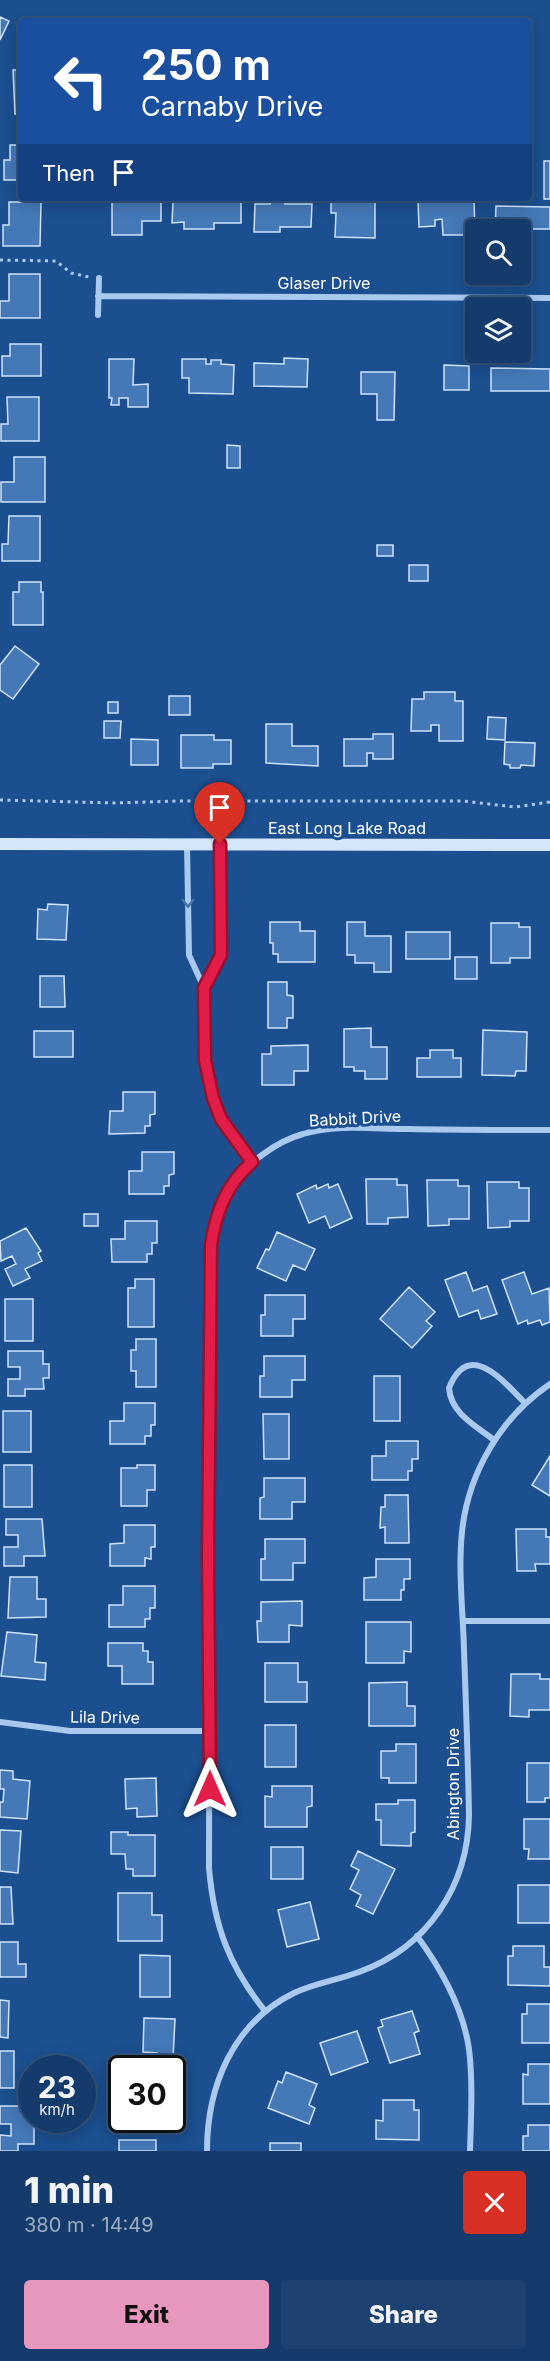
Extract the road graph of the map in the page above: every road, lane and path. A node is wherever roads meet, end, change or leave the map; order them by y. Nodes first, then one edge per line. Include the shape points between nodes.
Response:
1 (0, 260) edge
2 (99, 278) joint
3 (98, 296) junction
4 (550, 298) edge
5 (98, 315) dead end
6 (0, 800) edge
7 (550, 801) edge
8 (0, 844) edge
9 (188, 844) junction
10 (220, 844) junction
11 (550, 846) edge
12 (204, 988) junction
13 (550, 1130) edge
14 (252, 1162) junction
15 (550, 1384) edge
16 (525, 1403) junction
17 (494, 1440) junction
18 (463, 1621) junction
19 (550, 1621) edge
20 (0, 1722) edge
21 (210, 1731) junction
22 (417, 1936) junction
23 (266, 2011) junction
24 (207, 2151) edge
25 (470, 2151) edge

1 - 2 path via 52,260 76,275
2 - 3 street
3 - 4 street, Glaser Drive
3 - 5 street
6 - 7 path via 463,801 515,807
8 - 9 main road, East Long Lake Road
9 - 10 main road, East Long Lake Road
9 -> 12 street via 189,955
10 - 11 main road, East Long Lake Road
10 - 12 street via 221,955
12 - 14 street via 205,1060 213,1098 221,1119
13 - 14 street, Babbit Drive via 322,1130 286,1140
14 - 21 street, Babbit Drive via 238,1174 224,1197 211,1245
15 - 16 street, Abington Drive
16 - 17 street, Abington Drive
16 - 17 street via 486,1367 470,1366 456,1374 449,1388 453,1404
17 - 18 street, Abington Drive via 465,1511 460,1556
18 - 19 street
18 - 22 street, Abington Drive via 470,1815 467,1846 450,1895
20 - 21 street, Lila Drive via 70,1731
21 - 23 street, Babbit Drive via 209,1868 213,1909 231,1960
22 - 23 street, Abington Drive via 374,1966 296,1992
22 - 25 street via 443,1976 465,2031 471,2079
23 - 24 street, Abington Drive via 240,2040 221,2070 209,2110

